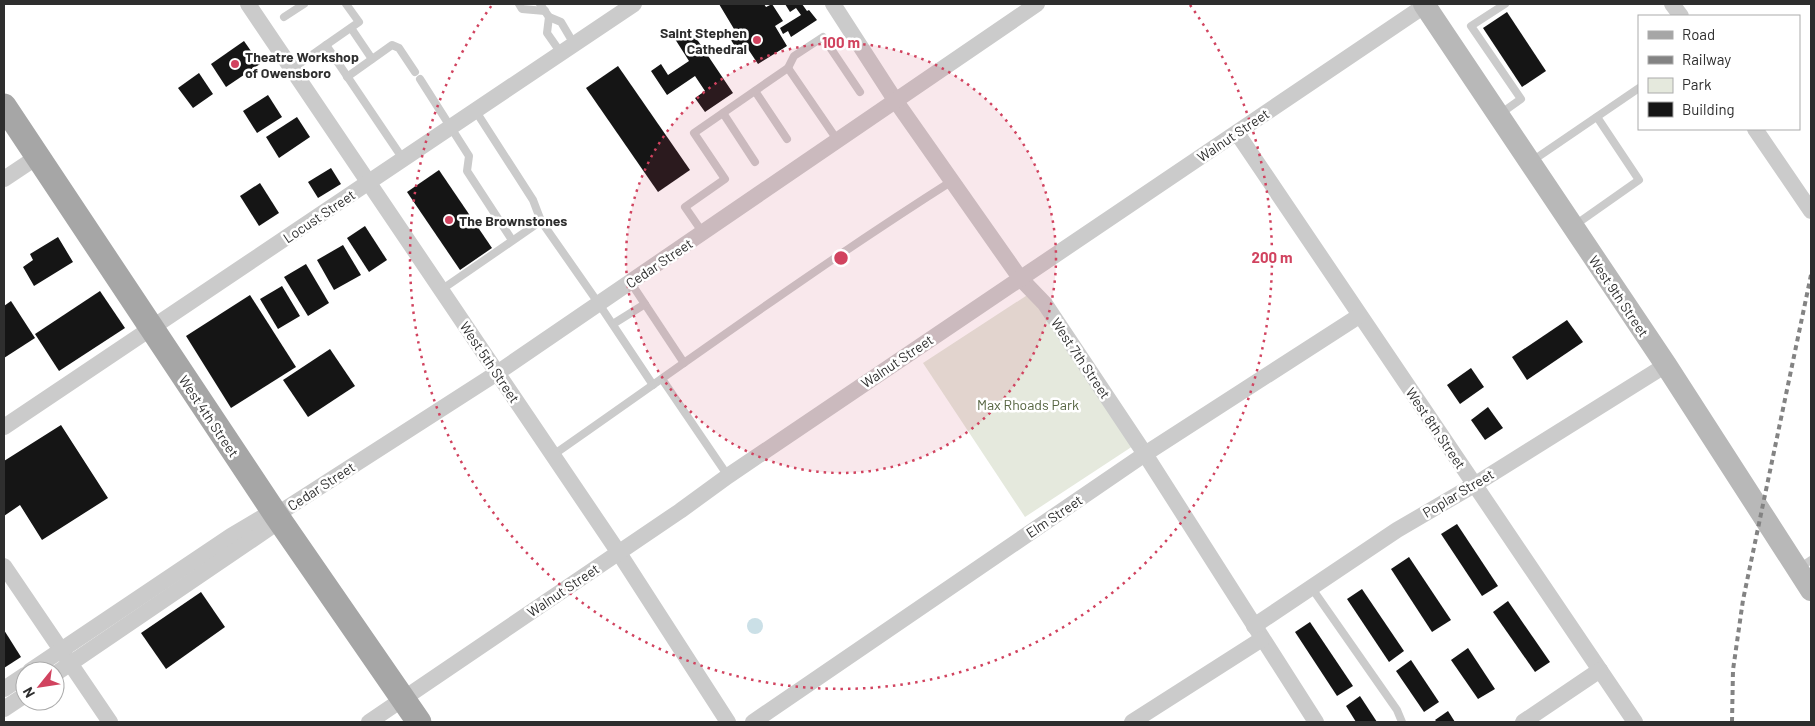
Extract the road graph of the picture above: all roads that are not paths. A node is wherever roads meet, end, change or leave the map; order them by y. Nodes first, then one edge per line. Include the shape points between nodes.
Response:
1 (248, 4) edge
2 (304, 4) edge
3 (346, 4) edge
4 (519, 4) edge
5 (540, 4) edge
6 (634, 4) edge
7 (833, 4) edge
8 (1037, 4) edge
9 (1425, 4) edge
10 (1505, 4) edge
11 (1672, 4) edge
12 (547, 14) junction
13 (1680, 15) edge
14 (284, 17) dead end
15 (351, 28) junction
16 (326, 45) junction
17 (567, 48) junction
18 (372, 59) junction
19 (788, 68) junction
20 (292, 69) junction
21 (415, 72) dead end
22 (347, 76) junction
23 (420, 79) dead end
24 (1638, 89) edge
25 (755, 91) junction
26 (860, 92) dead end
27 (895, 100) junction
28 (4, 106) edge
29 (475, 110) junction
30 (723, 114) junction
31 (1498, 115) junction
32 (1597, 117) junction
33 (451, 127) junction
34 (1756, 130) edge
35 (1237, 133) junction
36 (788, 139) dead end
37 (838, 141) junction
38 (37, 156) junction
39 (403, 159) junction
40 (755, 162) dead end
41 (1530, 162) junction
42 (4, 179) edge
43 (952, 181) junction
44 (368, 182) junction
45 (1811, 211) edge
46 (541, 221) junction
47 (1573, 226) junction
48 (703, 233) junction
49 (512, 240) junction
50 (1020, 278) junction
51 (631, 283) junction
52 (441, 290) junction
53 (599, 304) junction
54 (645, 304) junction
55 (1359, 316) junction
56 (613, 324) junction
57 (151, 328) junction
58 (684, 363) junction
59 (1666, 365) junction
60 (497, 373) junction
61 (662, 378) junction
62 (653, 385) junction
63 (4, 428) edge
64 (1145, 454) junction
65 (553, 456) junction
66 (728, 476) junction
67 (1474, 485) junction
68 (276, 515) junction
69 (619, 552) junction
70 (1804, 565) edge
71 (4, 566) edge
72 (1311, 587) junction
73 (1811, 590) edge
74 (1258, 632) junction
75 (66, 657) junction
76 (56, 661) edge
77 (63, 661) edge
78 (1600, 670) junction
79 (15, 681) edge
80 (4, 689) edge
81 (404, 699) junction
82 (15, 702) edge
83 (4, 709) edge
84 (110, 722) edge
85 (370, 722) edge
86 (419, 722) edge
87 (728, 722) edge
88 (753, 722) edge
89 (1132, 722) edge
90 (1316, 722) edge
91 (1402, 722) edge
92 (1523, 722) edge
93 (1635, 722) edge

1 - 20 street, West 5th Street
2 - 14 lane
3 - 15 lane via 359,22
4 - 12 lane via 522,9
5 - 12 lane
6 - 17 street, Locust Street
7 - 27 street, West 7th Street
8 - 27 street, Cedar Street
9 - 31 street, West 9th Street
9 - 35 street, Walnut Street
10 - 31 lane via 1471,26 1521,99
11 - 13 street
12 - 17 lane via 561,22
12 - 17 lane via 547,33
15 - 16 lane
15 - 18 lane
16 - 20 lane
16 - 22 lane
17 - 29 street, Locust Street
18 - 21 lane via 392,45 399,48
18 - 22 lane
19 - 25 lane
19 - 26 lane via 794,56 822,37
19 - 37 lane
20 - 44 street, West 5th Street
22 - 39 lane
23 - 33 lane
24 - 32 lane
25 - 30 lane
25 - 36 lane
27 - 37 street, Cedar Street
27 - 43 street, West 7th Street
28 - 38 main road, West 4th Street
29 - 33 street, Locust Street
29 - 46 lane via 533,200
30 - 40 lane
30 - 48 lane via 694,133 726,179 685,207
31 - 41 street, West 9th Street
32 - 41 lane
32 - 47 lane via 1639,180
33 - 39 street, Locust Street
33 - 49 lane via 469,156 467,171
34 - 45 street
35 - 50 street, Walnut Street
35 - 55 street, West 8th Street
37 - 48 street, Cedar Street
38 - 42 street
38 - 57 main road, West 4th Street
39 - 44 street, Locust Street
41 - 47 street, West 9th Street
43 - 50 street, West 7th Street
43 - 58 lane via 812,273
44 - 52 street, West 5th Street
44 - 57 street, Locust Street
46 - 49 lane
46 - 53 lane
47 - 59 street, West 9th Street
48 - 51 street, Cedar Street
49 - 52 lane
50 - 64 street, West 7th Street via 1045,304
50 - 66 street, Walnut Street
51 - 53 street, Cedar Street
51 - 54 lane
52 - 60 street, West 5th Street
53 - 56 lane
53 - 60 street, Cedar Street
54 - 56 lane
54 - 58 lane
55 - 64 street, Elm Street
55 - 67 street, West 8th Street
56 - 62 lane
57 - 63 street, Locust Street
57 - 68 main road, West 4th Street
58 - 61 lane
59 - 67 street, Poplar Street
59 - 70 street, West 9th Street
60 - 65 street, West 5th Street
60 - 68 street, Cedar Street
61 - 62 lane
61 - 66 lane
62 - 65 lane
64 - 74 street, West 7th Street
64 - 88 street, Elm Street
65 - 69 street, West 5th Street
66 - 69 street, Walnut Street
67 - 72 street, Poplar Street via 1397,530
67 - 78 street, West 8th Street
68 - 75 street, Cedar Street via 263,517 231,536
68 - 81 main road, West 4th Street
69 - 81 street, Walnut Street
69 - 87 street, West 5th Street
70 - 73 street, West 9th Street
71 - 75 street
72 - 74 street, Poplar Street
72 - 91 lane
74 - 89 street, Poplar Street
74 - 90 street, West 7th Street
75 - 76 street, Cedar Street
75 - 77 street, Cedar Street
75 - 84 street
78 - 92 street
78 - 93 street, West 8th Street
79 - 80 street
81 - 85 street, Walnut Street
81 - 86 main road, West 4th Street
82 - 83 street

